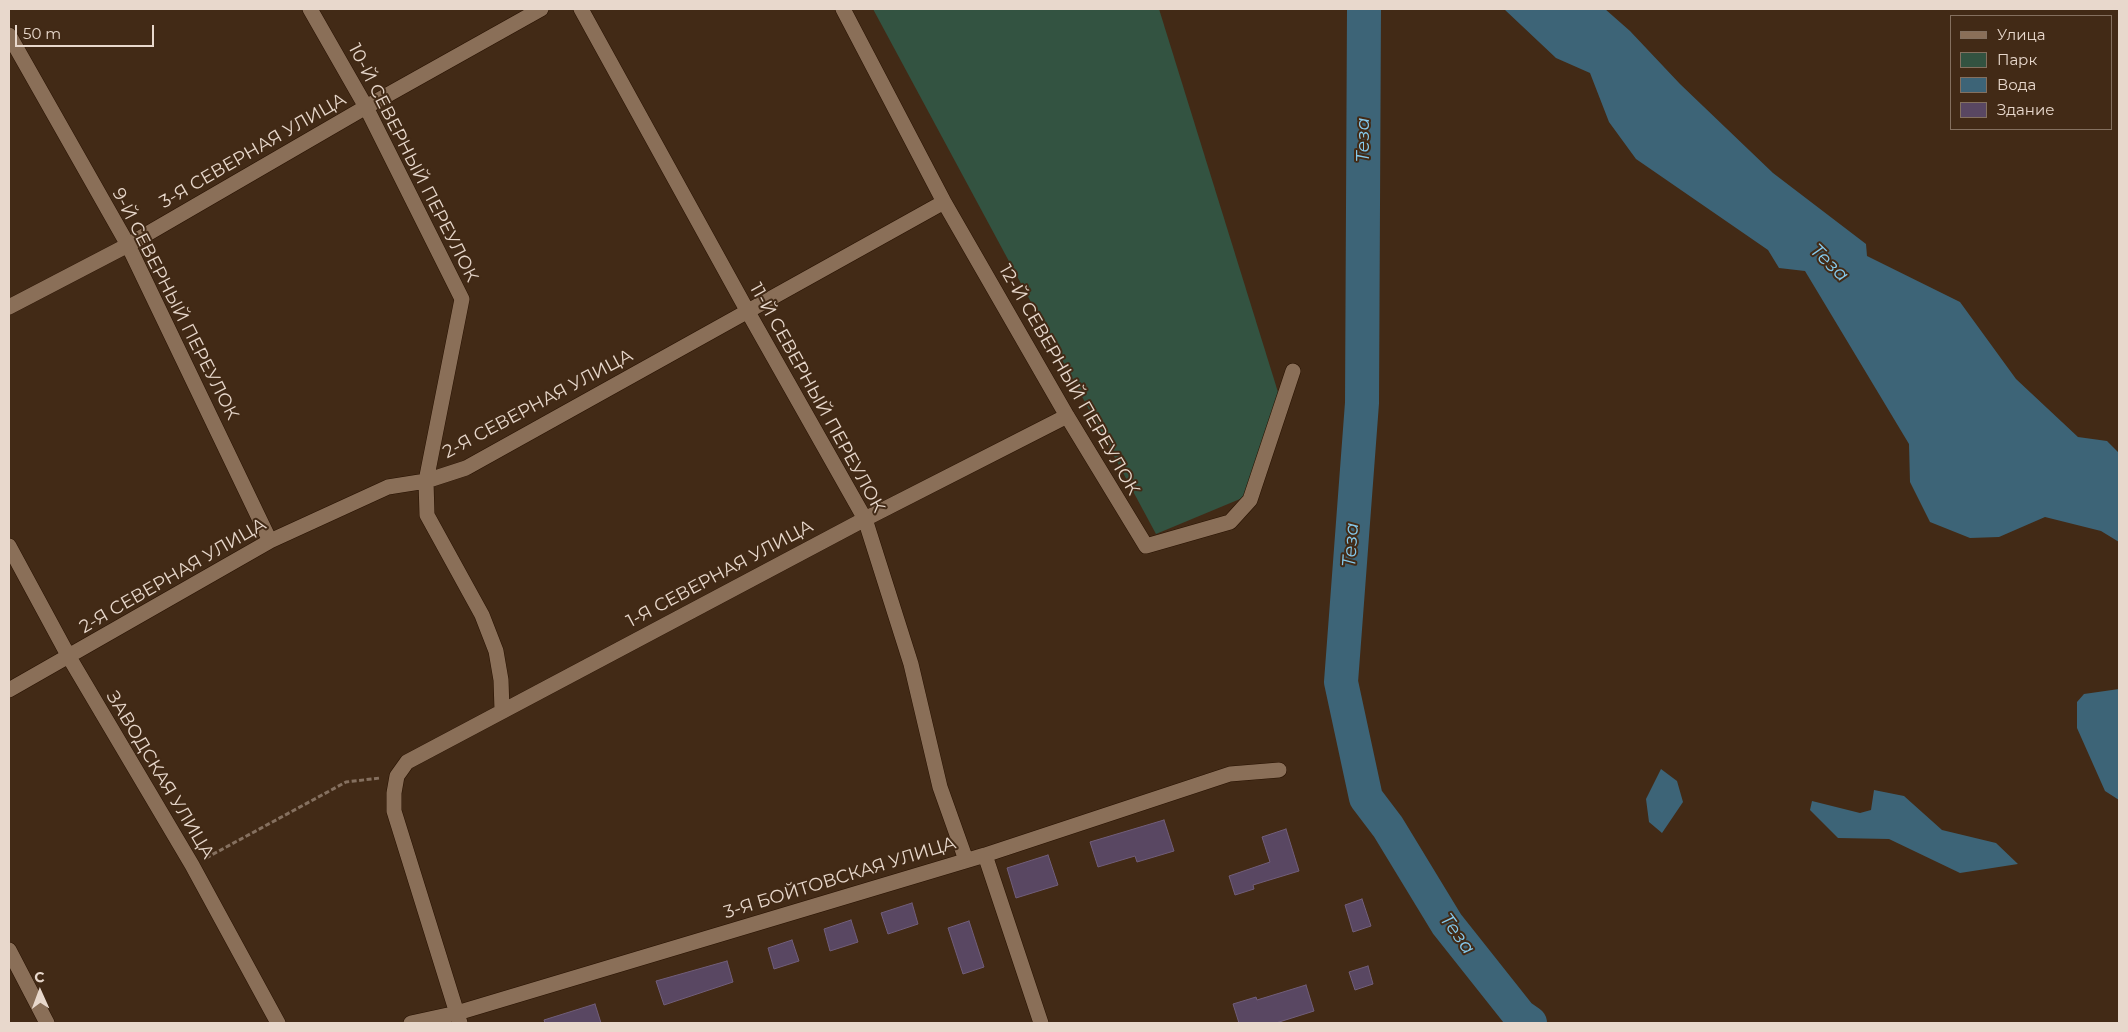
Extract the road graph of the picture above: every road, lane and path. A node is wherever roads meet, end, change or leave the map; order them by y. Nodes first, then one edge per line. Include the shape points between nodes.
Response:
1 (310, 9) edge
2 (540, 9) edge
3 (581, 9) edge
4 (843, 9) edge
5 (9, 36) edge
6 (366, 107) junction
7 (944, 202) junction
8 (128, 245) junction
9 (9, 307) edge
10 (748, 312) junction
11 (1293, 371) dead end
12 (1067, 416) junction
13 (426, 482) junction
14 (865, 519) junction
15 (270, 541) junction
16 (9, 546) edge
17 (69, 657) junction
18 (9, 690) edge
19 (502, 710) junction
20 (1279, 770) dead end
21 (397, 776) junction
22 (985, 855) junction
23 (966, 860) junction
24 (192, 865) junction
25 (9, 950) edge
26 (459, 1018) edge
27 (47, 1023) edge
28 (278, 1023) edge
29 (411, 1023) edge
30 (1041, 1023) edge

1 - 6 street, 10-Й СЕВЕРНЫЙ ПЕРЕУЛОК
2 - 6 street, 3-Я СЕВЕРНАЯ УЛИЦА
3 - 10 street, 11-Й СЕВЕРНЫЙ ПЕРЕУЛОК
4 - 7 street, 12-Й СЕВЕРНЫЙ ПЕРЕУЛОК
5 - 8 street, 9-Й СЕВЕРНЫЙ ПЕРЕУЛОК
6 - 8 street, 3-Я СЕВЕРНАЯ УЛИЦА
6 - 13 street, 10-Й СЕВЕРНЫЙ ПЕРЕУЛОК via 462,299
7 - 10 street, 2-Я СЕВЕРНАЯ УЛИЦА
7 - 12 street, 12-Й СЕВЕРНЫЙ ПЕРЕУЛОК
8 - 9 street, 3-Я СЕВЕРНАЯ УЛИЦА
8 - 15 street, 9-Й СЕВЕРНЫЙ ПЕРЕУЛОК
10 - 13 street, 2-Я СЕВЕРНАЯ УЛИЦА via 466,468
10 - 14 street, 11-Й СЕВЕРНЫЙ ПЕРЕУЛОК
11 - 12 street, 12-Й СЕВЕРНЫЙ ПЕРЕУЛОК via 1250,500 1230,522 1146,546
12 - 14 street, 1-Я СЕВЕРНАЯ УЛИЦА
13 - 15 street, 2-Я СЕВЕРНАЯ УЛИЦА via 388,487
13 - 19 street, 10-Й СЕВЕРНЫЙ ПЕРЕУЛОК via 427,515 482,614 496,650
14 - 19 street, 1-Я СЕВЕРНАЯ УЛИЦА
14 - 23 street, 11-Й СЕВЕРНЫЙ ПЕРЕУЛОК via 911,664 940,787
15 - 17 street, 2-Я СЕВЕРНАЯ УЛИЦА
16 - 17 street, ЗАВОДСКАЯ УЛИЦА
17 - 18 street, 2-Я СЕВЕРНАЯ УЛИЦА
17 - 24 street, ЗАВОДСКАЯ УЛИЦА
19 - 21 street, 1-Я СЕВЕРНАЯ УЛИЦА via 407,762
20 - 22 street, 3-Я БОЙТОВСКАЯ УЛИЦА via 1230,774
21 - 24 path via 346,782
21 - 26 street via 394,811
22 - 23 street, 3-Я БОЙТОВСКАЯ УЛИЦА
22 - 30 street
23 - 26 street, 3-Я БОЙТОВСКАЯ УЛИЦА
24 - 28 street, ЗАВОДСКАЯ УЛИЦА
25 - 27 street
26 - 29 street, 3-Я БОЙТОВСКАЯ УЛИЦА

